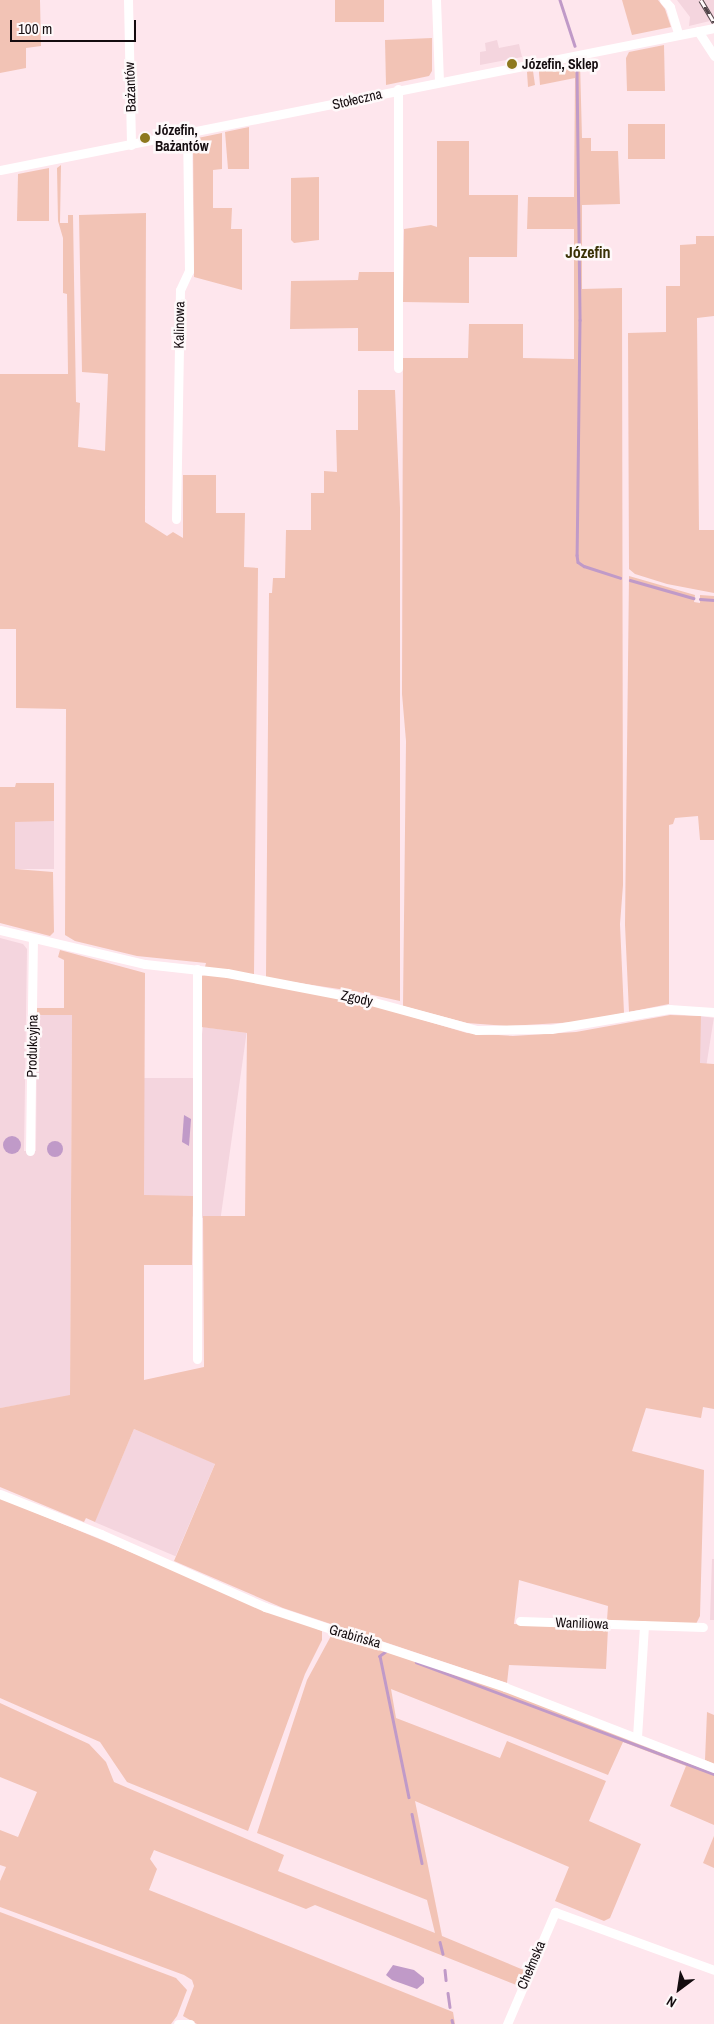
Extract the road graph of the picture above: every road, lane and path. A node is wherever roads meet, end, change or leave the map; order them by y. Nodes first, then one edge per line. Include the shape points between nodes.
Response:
1 (128, 0) edge
2 (436, 0) edge
3 (664, 0) edge
4 (714, 28) edge
5 (698, 31) junction
6 (678, 34) junction
7 (714, 56) edge
8 (439, 80) junction
9 (398, 89) junction
10 (187, 133) junction
11 (131, 145) junction
12 (0, 170) edge
13 (398, 368) dead end
14 (176, 519) dead end
15 (0, 930) edge
16 (34, 940) junction
17 (197, 969) junction
18 (714, 1012) edge
19 (30, 1152) dead end
20 (197, 1359) dead end
21 (0, 1494) edge
22 (520, 1621) dead end
23 (644, 1625) junction
24 (703, 1627) dead end
25 (637, 1737) junction
26 (714, 1768) edge
27 (714, 1970) edge
28 (179, 2023) edge
29 (190, 2024) edge
30 (507, 2024) edge

1 - 11 street, Bażantów
2 - 8 street
3 - 6 street via 670,7
4 - 5 street, Stołeczna
5 - 6 street, Stołeczna
5 - 7 street
6 - 8 street, Stołeczna
8 - 9 street, Stołeczna
9 - 10 street, Stołeczna
9 - 13 street
10 - 11 street, Stołeczna
10 - 14 street, Kalinowa via 189,271 180,290
11 - 12 street, Stołeczna
15 - 16 street, Zgody
16 - 17 street, Zgody via 145,964
16 - 19 street, Produkcyjna
17 - 18 street, Zgody via 367,1000 477,1030 551,1029 669,1010
17 - 20 street
21 - 25 street, Grabińska via 68,1520 265,1607 380,1642
22 - 23 street, Waniliowa
23 - 24 street, Waniliowa
23 - 25 street
25 - 26 street, Grabińska
27 - 30 street, Chełmska via 561,1912 553,1914
28 - 29 street

